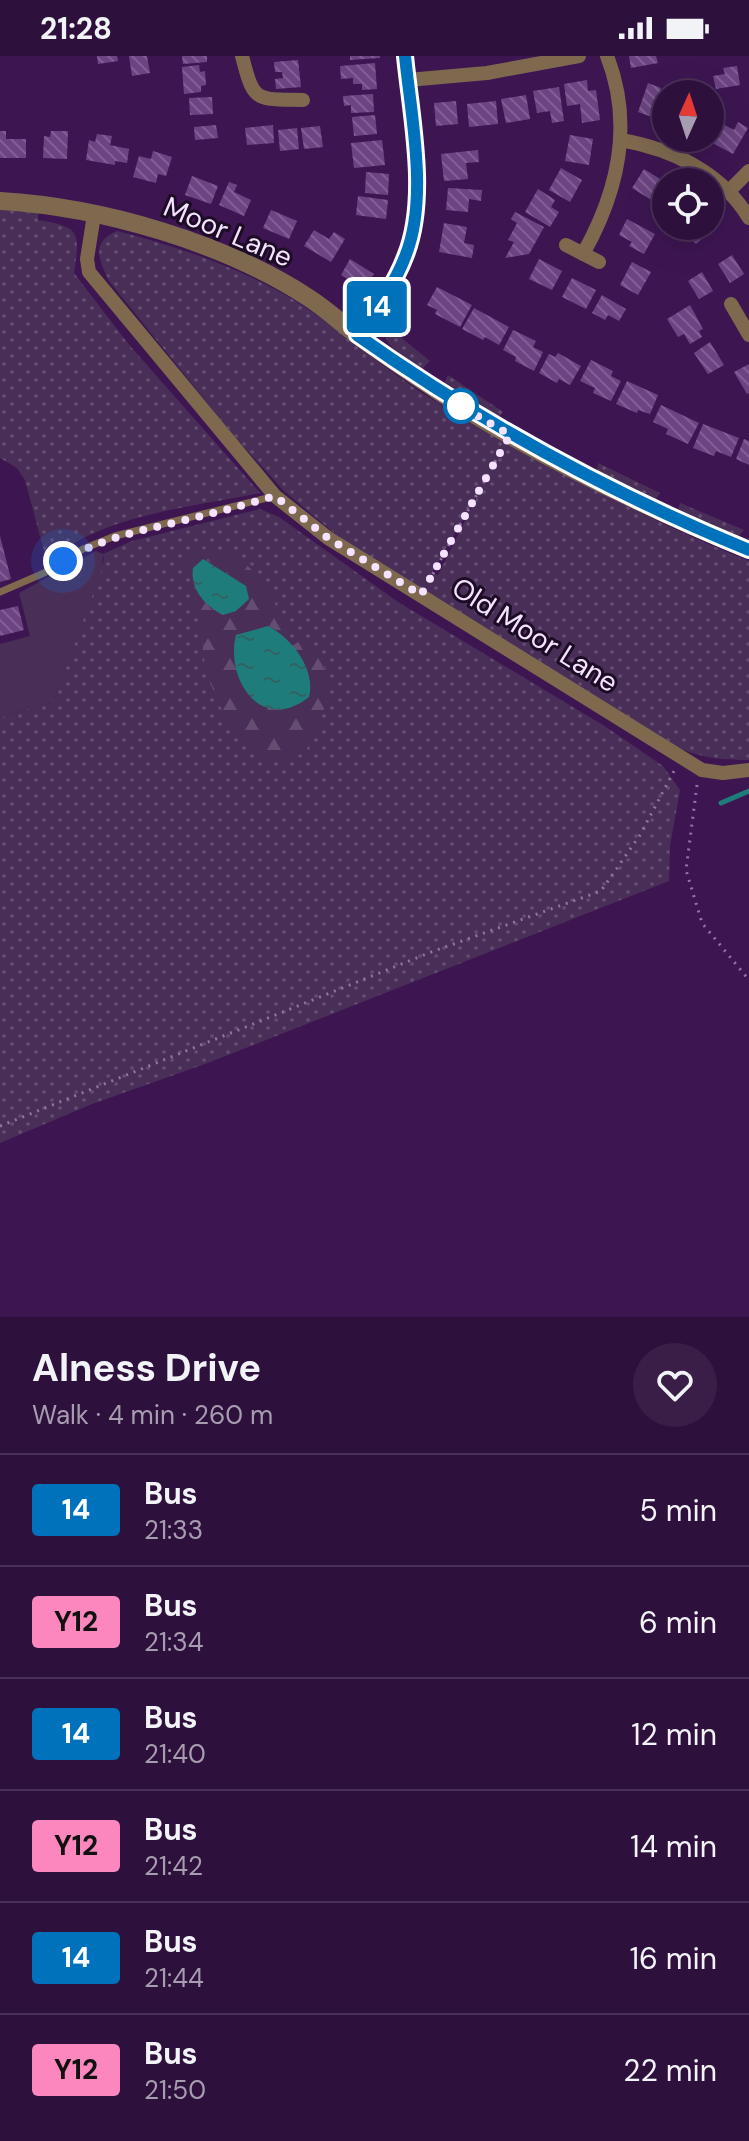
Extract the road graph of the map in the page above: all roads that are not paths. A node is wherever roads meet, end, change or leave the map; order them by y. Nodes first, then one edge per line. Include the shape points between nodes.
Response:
1 (242, 56) edge
2 (405, 56) edge
3 (579, 56) edge
4 (607, 56) edge
5 (408, 80) junction
6 (303, 100) dead end
7 (621, 140) junction
8 (749, 171) edge
9 (728, 192) junction
10 (0, 201) edge
11 (94, 215) junction
12 (749, 218) edge
13 (566, 245) dead end
14 (583, 254) junction
15 (599, 262) dead end
16 (731, 304) dead end
17 (747, 324) edge
18 (357, 335) junction
19 (275, 496) junction
20 (749, 550) edge
21 (0, 592) edge
22 (749, 770) edge

1 - 6 street via 257,95
2 - 5 street
3 - 5 street via 487,73
4 - 7 street via 620,104
5 - 18 street via 416,173 413,229 397,277
7 - 9 street via 683,158
7 - 14 street via 614,185
8 - 9 street
9 - 12 street
10 - 11 street, Moor Lane
11 - 18 street, Moor Lane via 249,265 309,298
11 - 19 street, Old Moor Lane via 89,272
13 - 14 street
14 - 15 street
16 - 17 street
18 - 20 street, Moor Lane via 510,435 649,507
19 - 21 lane via 115,536
19 - 22 street, Old Moor Lane via 328,538 702,770

